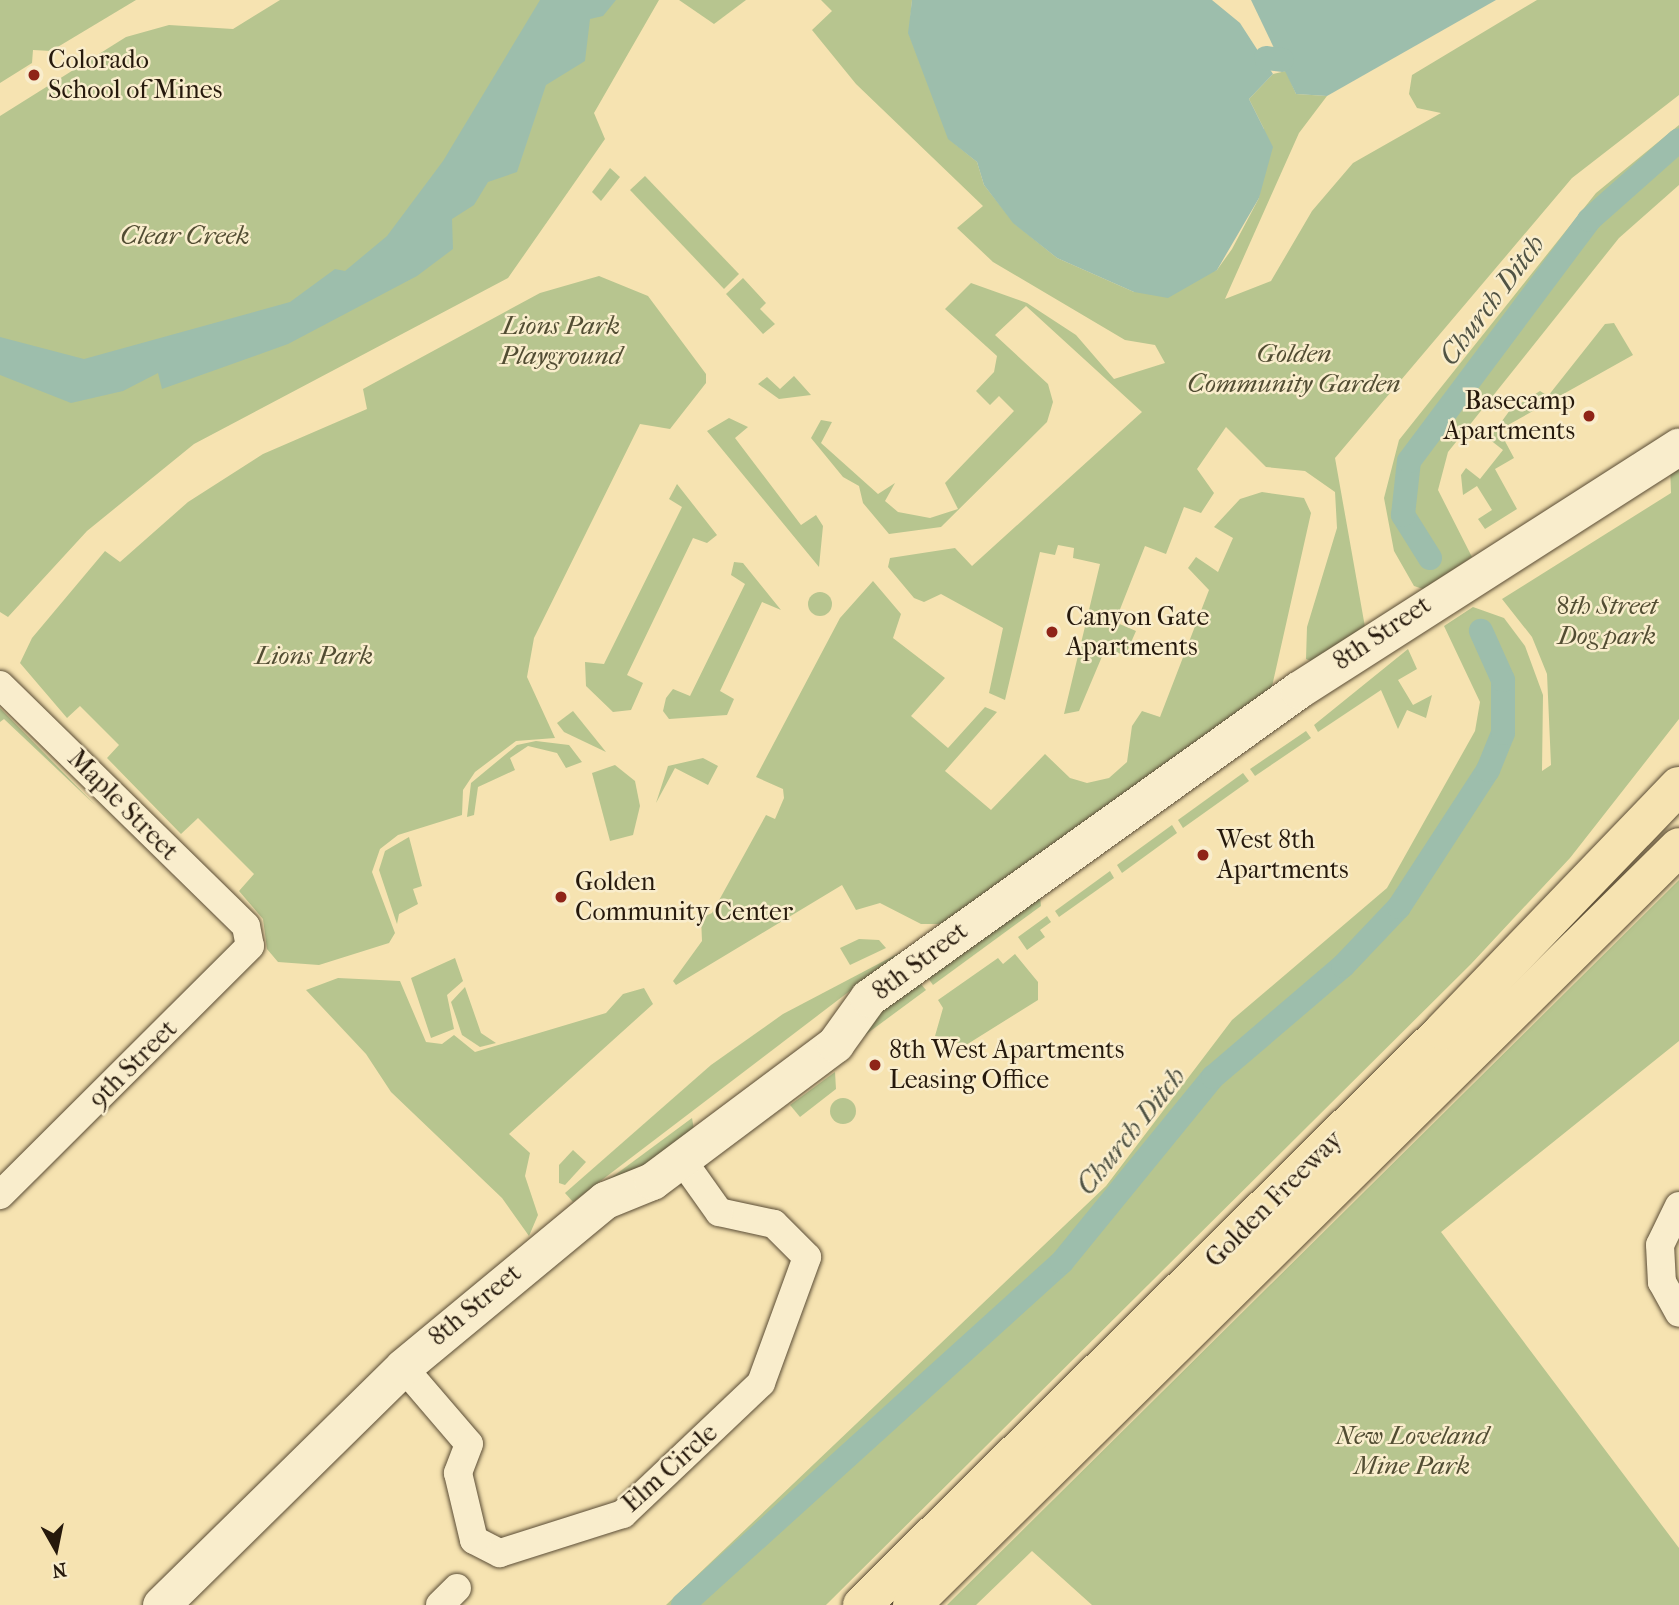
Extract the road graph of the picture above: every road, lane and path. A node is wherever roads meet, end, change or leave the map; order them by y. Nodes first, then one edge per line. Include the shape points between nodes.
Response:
1 (1679, 446) edge
2 (0, 685) edge
3 (1679, 786) edge
4 (1679, 847) edge
5 (246, 926) joint
6 (682, 1160) junction
7 (0, 1195) edge
8 (1679, 1206) edge
9 (1679, 1313) edge
10 (402, 1367) junction
11 (161, 1605) edge
12 (862, 1605) edge
13 (912, 1605) edge

1 - 6 street, 8th Street via 1298,690 933,950 868,998 835,1044
2 - 5 street, Maple Street
3 - 12 highway, Golden Freeway via 1443,1031
4 - 13 highway, Golden Freeway
5 - 7 street, 9th Street via 250,946
6 - 10 street, 8th Street via 605,1200
6 - 10 street, Elm Circle via 719,1212 774,1224 807,1257 761,1383 623,1514 500,1553 474,1540 458,1473 469,1444
8 - 9 street via 1660,1245 1662,1282
10 - 11 street, 8th Street

